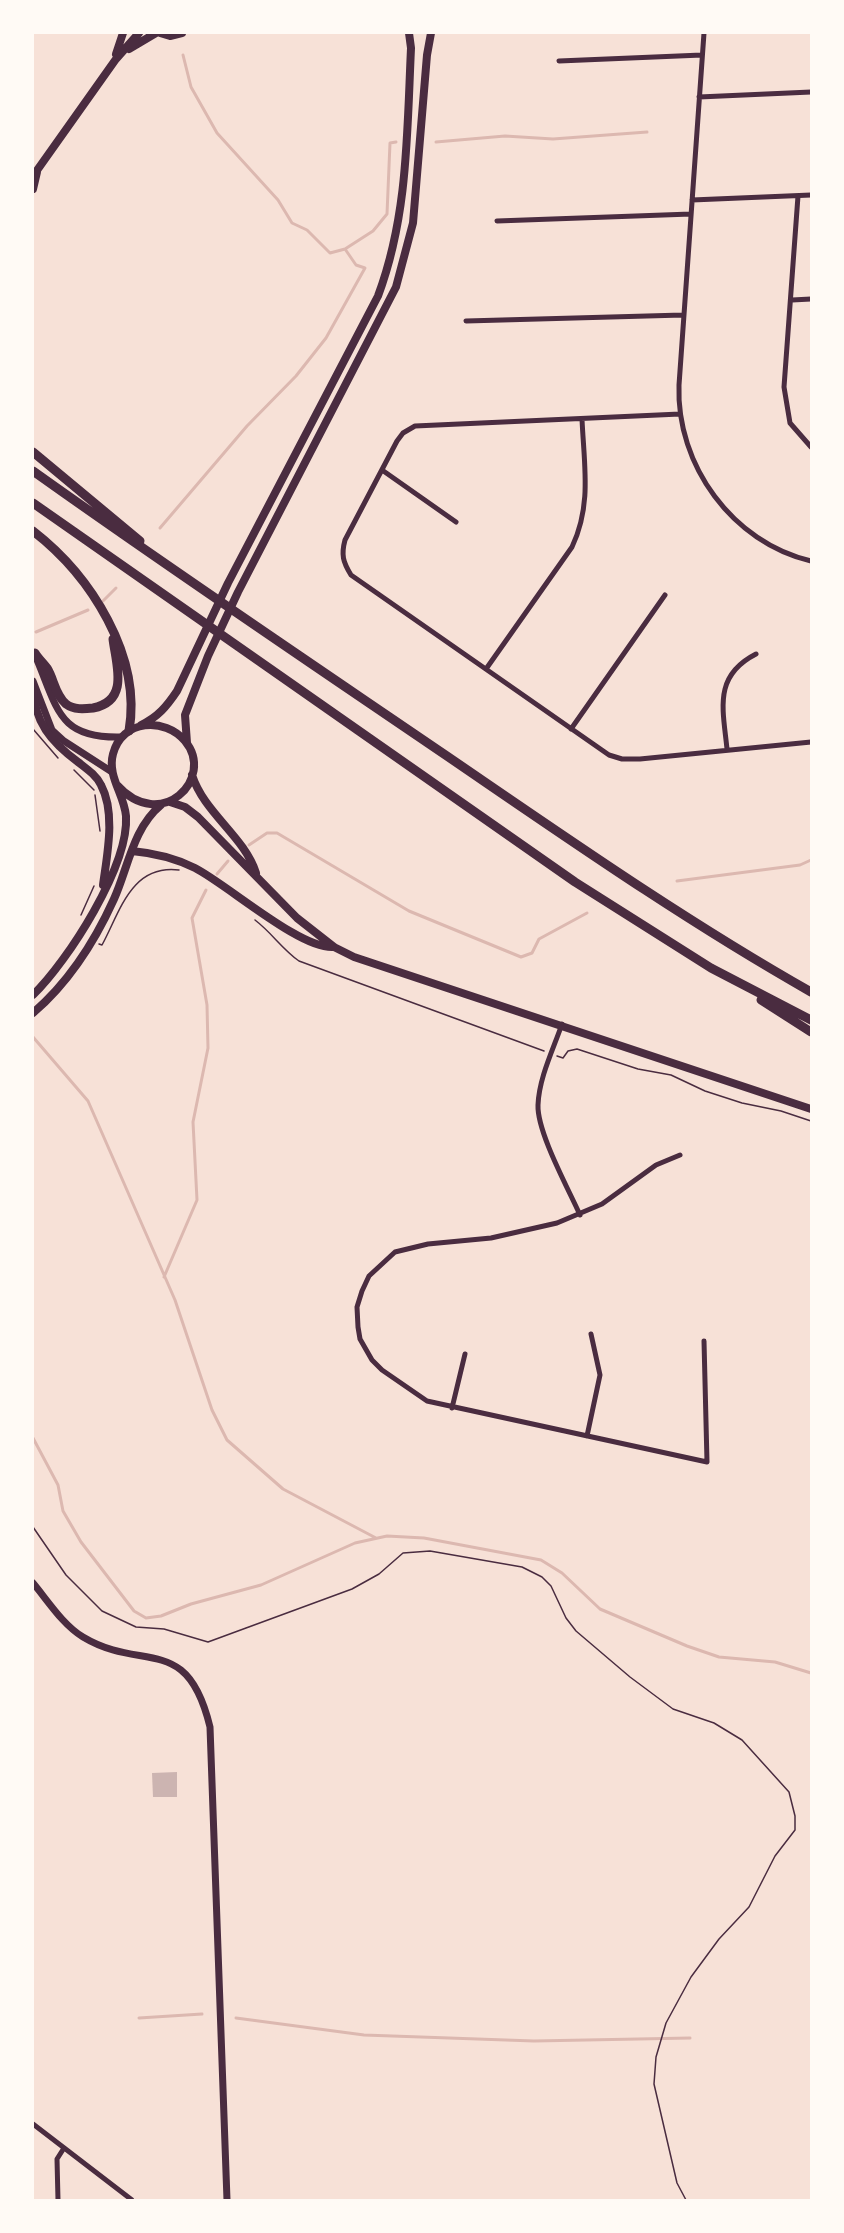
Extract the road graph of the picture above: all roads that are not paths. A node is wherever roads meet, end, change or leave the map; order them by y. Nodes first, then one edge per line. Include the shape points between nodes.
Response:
1 (123, 33) edge
2 (139, 33) edge
3 (158, 33) edge
4 (182, 33) edge
5 (409, 33) edge
6 (431, 33) edge
7 (704, 33) edge
8 (702, 56) junction
9 (116, 58) junction
10 (559, 61) dead end
11 (811, 92) edge
12 (699, 97) junction
13 (35, 173) edge
14 (33, 189) edge
15 (811, 195) edge
16 (798, 196) junction
17 (692, 200) junction
18 (691, 214) junction
19 (497, 221) dead end
20 (811, 299) edge
21 (792, 300) junction
22 (683, 315) junction
23 (466, 321) dead end
24 (680, 414) junction
25 (582, 419) junction
26 (811, 447) edge
27 (33, 452) edge
28 (382, 470) junction
29 (33, 471) edge
30 (33, 503) edge
31 (456, 522) dead end
32 (33, 531) edge
33 (811, 561) edge
34 (197, 588) junction
35 (665, 595) dead end
36 (113, 635) junction
37 (34, 652) edge
38 (756, 654) dead end
39 (486, 669) junction
40 (33, 681) edge
41 (33, 687) edge
42 (141, 725) junction
43 (571, 729) junction
44 (126, 734) junction
45 (811, 742) edge
46 (187, 743) junction
47 (727, 749) junction
48 (112, 772) junction
49 (192, 775) junction
50 (117, 785) junction
51 (170, 802) junction
52 (162, 805) junction
53 (132, 851) junction
54 (256, 873) junction
55 (102, 896) junction
56 (334, 947) junction
57 (711, 968) junction
58 (811, 992) edge
59 (35, 994) edge
60 (33, 1013) edge
61 (811, 1020) edge
62 (562, 1024) junction
63 (811, 1032) edge
64 (811, 1109) edge
65 (680, 1155) dead end
66 (580, 1215) junction
67 (591, 1334) dead end
68 (704, 1341) dead end
69 (465, 1354) dead end
70 (452, 1408) junction
71 (587, 1436) junction
72 (33, 1583) edge
73 (33, 2124) edge
74 (64, 2148) junction
75 (58, 2200) edge
76 (132, 2200) edge
77 (227, 2200) edge

1 - 9 main road
2 - 9 main road
3 - 4 main road
3 - 9 main road
5 - 42 main road via 403,198 390,263 378,296 228,583 177,691 168,705
6 - 46 main road via 413,223 396,287 208,656 185,715
7 - 8 street
8 - 10 street
8 - 12 street
9 - 13 main road
11 - 12 street
12 - 17 street
13 - 14 main road
15 - 16 street
16 - 17 street
16 - 21 street
17 - 18 street
18 - 19 street
18 - 22 street
20 - 21 street
21 - 26 street via 784,387 786,405 790,423
22 - 23 street
22 - 24 street
24 - 25 street
24 - 33 street via 692,457 728,512 774,548
25 - 28 street via 415,426 403,433
25 - 39 street via 585,510 581,528 572,547
27 - 34 highway
28 - 31 street
28 - 39 street via 345,540 341,552 344,564 351,575
29 - 34 highway
30 - 57 highway via 575,882
32 - 36 highway via 70,567 101,610
34 - 58 highway via 680,913
35 - 43 street
36 - 37 highway via 119,669 117,690 108,702 92,708 74,708 65,703
36 - 44 highway via 121,648 133,701
37 - 44 street via 59,712 71,726 85,735
38 - 47 street via 743,661 725,683 722,694
39 - 43 street
40 - 48 street via 52,730
41 - 55 main road via 34,704 45,733 92,774 105,796 108,834
42 - 44 main road
42 - 46 main road via 159,724 175,730
43 - 47 street via 609,755 622,759
44 - 48 main road via 113,753
45 - 47 street
46 - 49 main road via 192,753
48 - 50 main road
49 - 51 main road via 188,786
49 - 54 main road via 202,796
50 - 52 main road via 128,798 144,805
50 - 55 main road via 126,825
51 - 52 main road
51 - 54 main road via 185,807 247,869
52 - 53 main road via 146,820
53 - 56 main road via 170,858 192,867 297,935 325,948
53 - 60 main road via 93,940
54 - 56 main road via 287,908
55 - 59 main road via 77,942
56 - 62 main road via 374,966
57 - 61 highway
57 - 63 highway
62 - 64 main road
62 - 66 street via 540,1090 540,1124
65 - 66 street via 656,1165
66 - 70 street via 490,1238 409,1247 389,1257 369,1276 357,1307 360,1339 372,1360 413,1393
67 - 71 street via 600,1375
68 - 71 street via 707,1462
69 - 70 street
70 - 71 street
72 - 77 street via 82,1636 179,1668 203,1700 210,1727
73 - 74 street
74 - 75 street via 57,2159
74 - 76 street

